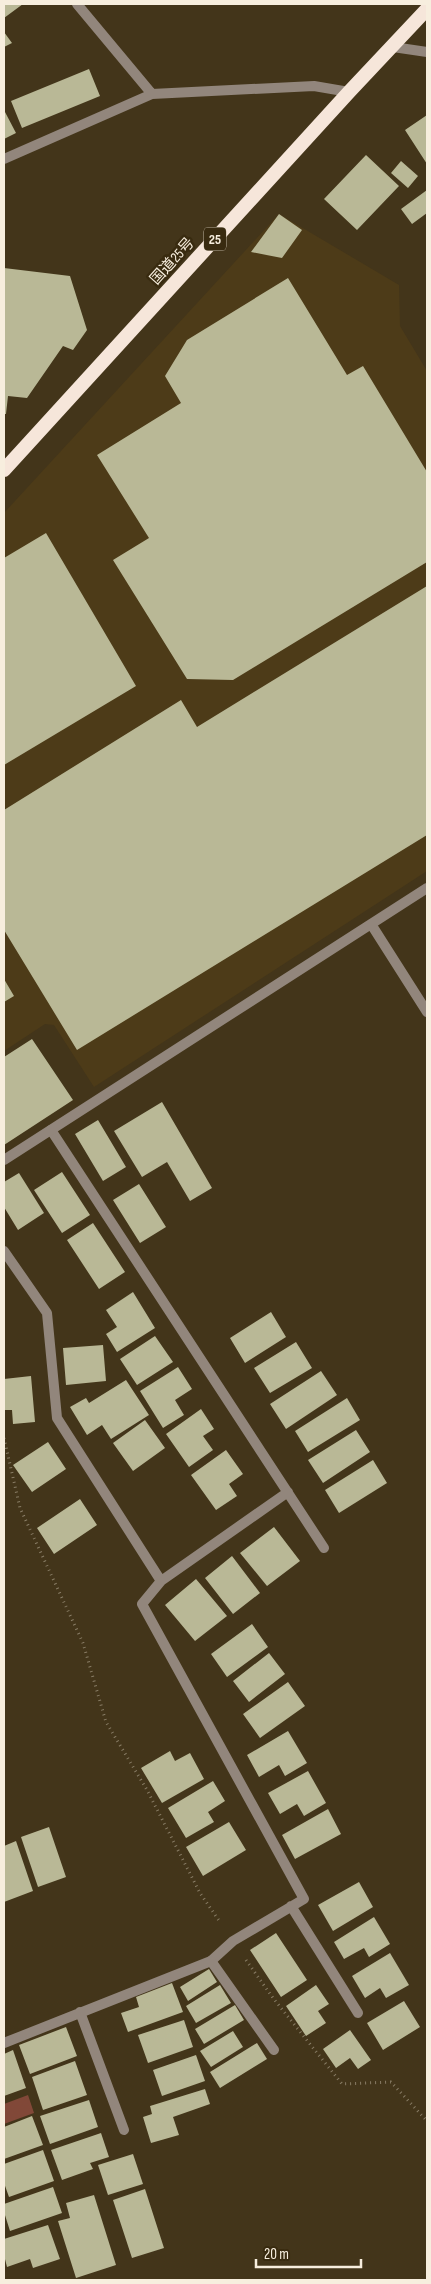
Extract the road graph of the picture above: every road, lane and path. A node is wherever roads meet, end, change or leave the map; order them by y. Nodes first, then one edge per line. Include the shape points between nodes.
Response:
1 (77, 4) edge
2 (427, 9) edge
3 (393, 47) junction
4 (427, 52) edge
5 (349, 92) junction
6 (152, 94) junction
7 (4, 159) edge
8 (4, 470) edge
9 (427, 888) edge
10 (370, 924) junction
11 (427, 1012) edge
12 (51, 1130) junction
13 (4, 1160) edge
14 (4, 1251) edge
15 (4, 1438) edge
16 (288, 1492) junction
17 (324, 1548) dead end
18 (161, 1581) junction
19 (291, 1906) junction
20 (233, 1941) junction
21 (211, 1960) junction
22 (80, 2012) junction
23 (358, 2013) dead end
24 (4, 2043) edge
25 (274, 2050) dead end
26 (427, 2121) edge
27 (124, 2130) dead end

1 - 6 street
2 - 3 highway, 国道25号 / 25
3 - 4 street
3 - 5 highway, 国道25号 / 25
5 - 6 street via 314,86
5 - 8 highway, 国道25号 / 25
6 - 7 street
9 - 10 street
10 - 11 street
10 - 12 street
12 - 13 street
12 - 16 street
14 - 18 street via 47,1314 57,1418
15 - 20 path via 20,1508 83,1643 106,1722 147,1790 200,1893
16 - 17 street
16 - 18 street
18 - 19 street via 142,1604 304,1899
19 - 20 street
19 - 23 street
20 - 21 street
20 - 26 path via 273,1998 342,2084 392,2082
21 - 22 street
21 - 25 street
22 - 24 street
22 - 27 street

